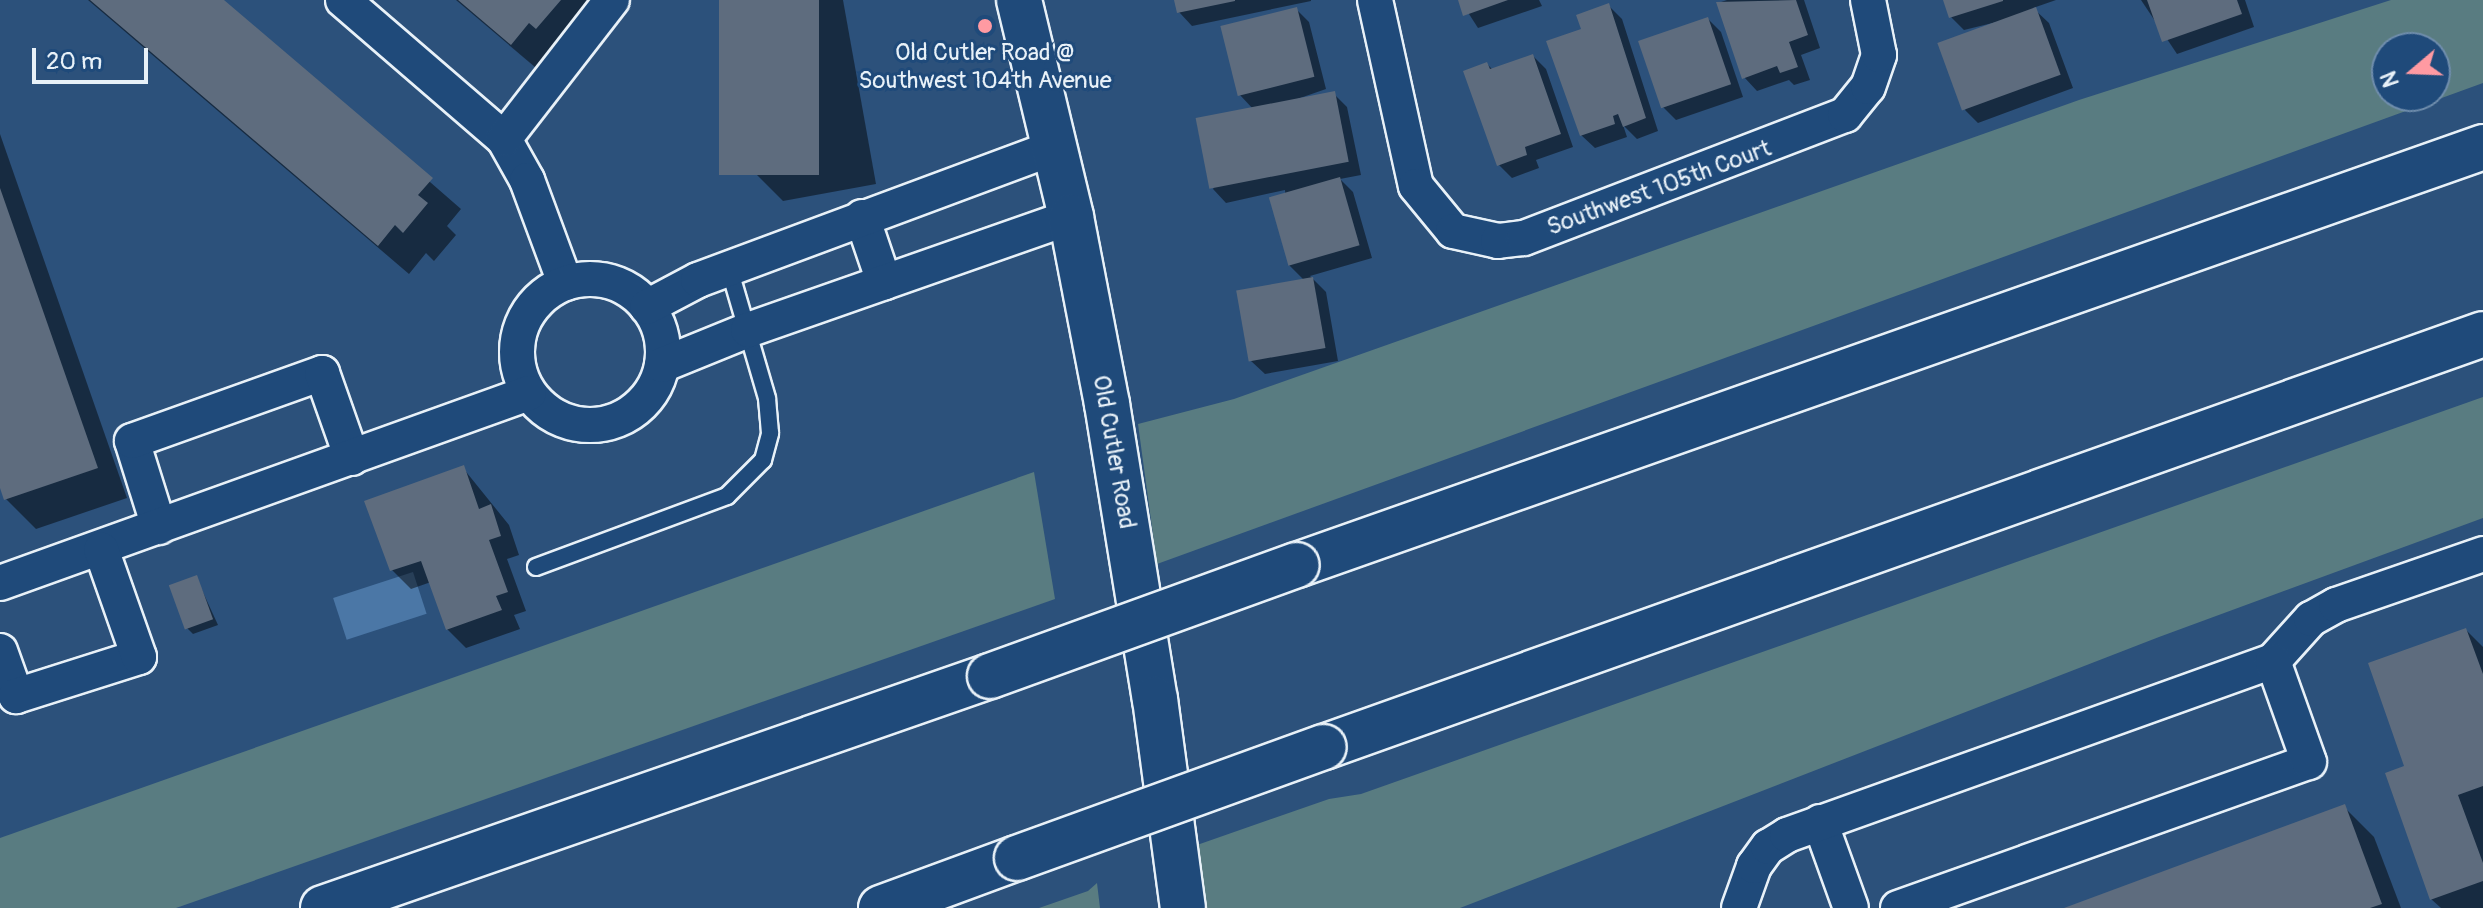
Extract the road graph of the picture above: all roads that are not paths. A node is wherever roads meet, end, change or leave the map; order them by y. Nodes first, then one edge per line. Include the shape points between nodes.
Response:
1 (343, 0) edge
2 (612, 0) edge
3 (1019, 0) edge
4 (1375, 0) edge
5 (1868, 0) edge
6 (504, 139) junction
7 (1056, 147) junction
8 (2483, 147) edge
9 (862, 217) junction
10 (1071, 217) junction
11 (729, 268) junction
12 (884, 282) junction
13 (565, 283) junction
14 (647, 307) junction
15 (748, 330) junction
16 (2483, 334) edge
17 (662, 365) junction
18 (529, 393) junction
19 (352, 458) junction
20 (159, 527) junction
21 (101, 549) junction
22 (2483, 554) edge
23 (536, 567) dead end
24 (0, 583) edge
25 (0, 651) edge
26 (2273, 661) junction
27 (1820, 822) junction
28 (323, 908) edge
29 (881, 908) edge
30 (1183, 908) edge
31 (1739, 908) edge
32 (1851, 908) edge
33 (1898, 908) edge

1 - 6 street
2 - 6 street
3 - 7 main road, Old Cutler Road
4 - 5 street, Southwest 105th Court via 1412,172 1439,220 1471,238 1524,238 1845,115 1868,87 1879,55
6 - 13 street via 527,180
7 - 9 street
7 - 10 main road, Old Cutler Road
8 - 28 main road, bridge
9 - 11 street
9 - 12 street
10 - 12 street
10 - 30 main road, Old Cutler Road via 1153,685
11 - 14 street
11 - 15 lane
12 - 15 street
13 - 14 street via 610,281
13 - 18 street via 530,310 521,329 520,373
14 - 17 street via 661,335
15 - 17 street
15 - 23 lane via 767,398 770,433 763,460 747,481 727,496
16 - 29 main road, bridge
17 - 18 street via 654,389 639,408 617,421 569,423 546,411
18 - 19 street
19 - 20 street
19 - 20 street via 322,373 307,378 132,441
20 - 21 street
21 - 24 street
21 - 25 street via 139,657 16,696
22 - 26 street via 2336,605 2311,619
26 - 27 street
26 - 33 street via 2309,762
27 - 31 street via 1768,847 1754,866
27 - 32 street

